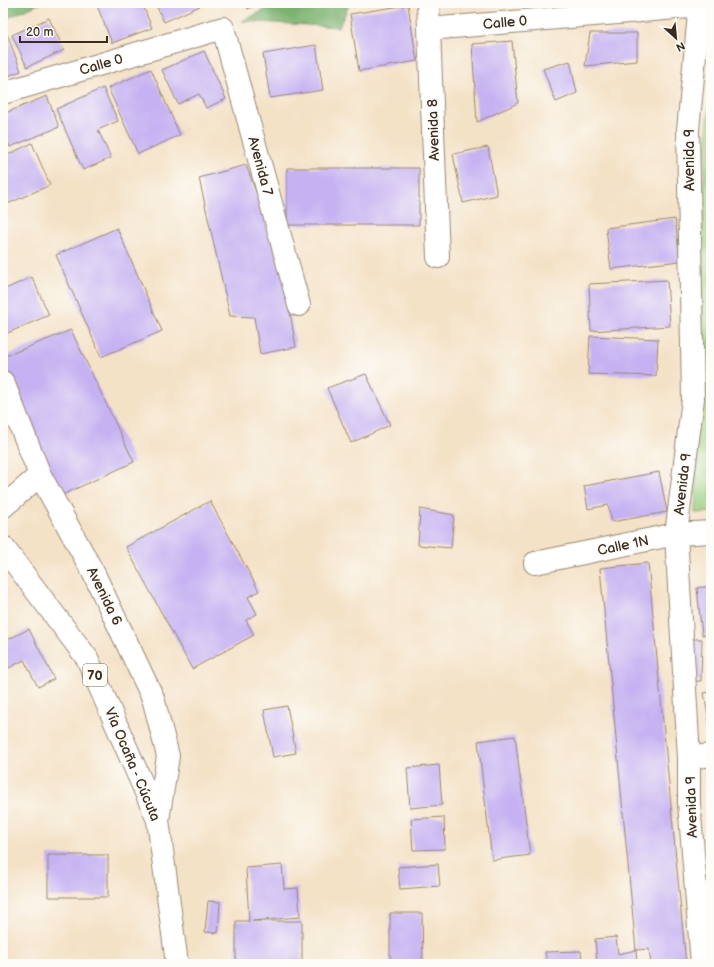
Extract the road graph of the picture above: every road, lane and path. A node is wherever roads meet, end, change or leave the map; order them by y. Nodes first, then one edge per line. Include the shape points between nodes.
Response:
1 (428, 3) edge
2 (700, 4) edge
3 (561, 10) edge
4 (223, 28) joint
5 (429, 29) junction
6 (3, 92) edge
7 (438, 257) dead end
8 (299, 305) dead end
9 (3, 382) edge
10 (40, 475) junction
11 (3, 507) edge
12 (711, 532) edge
13 (676, 534) junction
14 (3, 547) edge
15 (535, 563) dead end
16 (711, 755) edge
17 (689, 758) junction
18 (158, 820) junction
19 (177, 964) edge
20 (702, 964) edge

1 - 5 street, Avenida 8
2 - 3 street, Calle 0
2 - 13 street, Avenida 9 via 688,130 693,399
3 - 5 street, Calle 0
4 - 6 street, Calle 0
4 - 8 street, Avenida 7
5 - 7 street, Avenida 8
9 - 10 street, Avenida 6
10 - 11 street
10 - 18 street, Avenida 6 via 94,574 153,698 168,756
12 - 13 street, Calle 1N
13 - 15 street, Calle 1N
13 - 17 street, Avenida 9
14 - 18 street, Vía Ocaña - Cúcuta / 70 via 87,658
16 - 17 street
17 - 20 street, Avenida 9 via 689,803
18 - 19 street, Vía Ocaña - Cúcuta / 70

